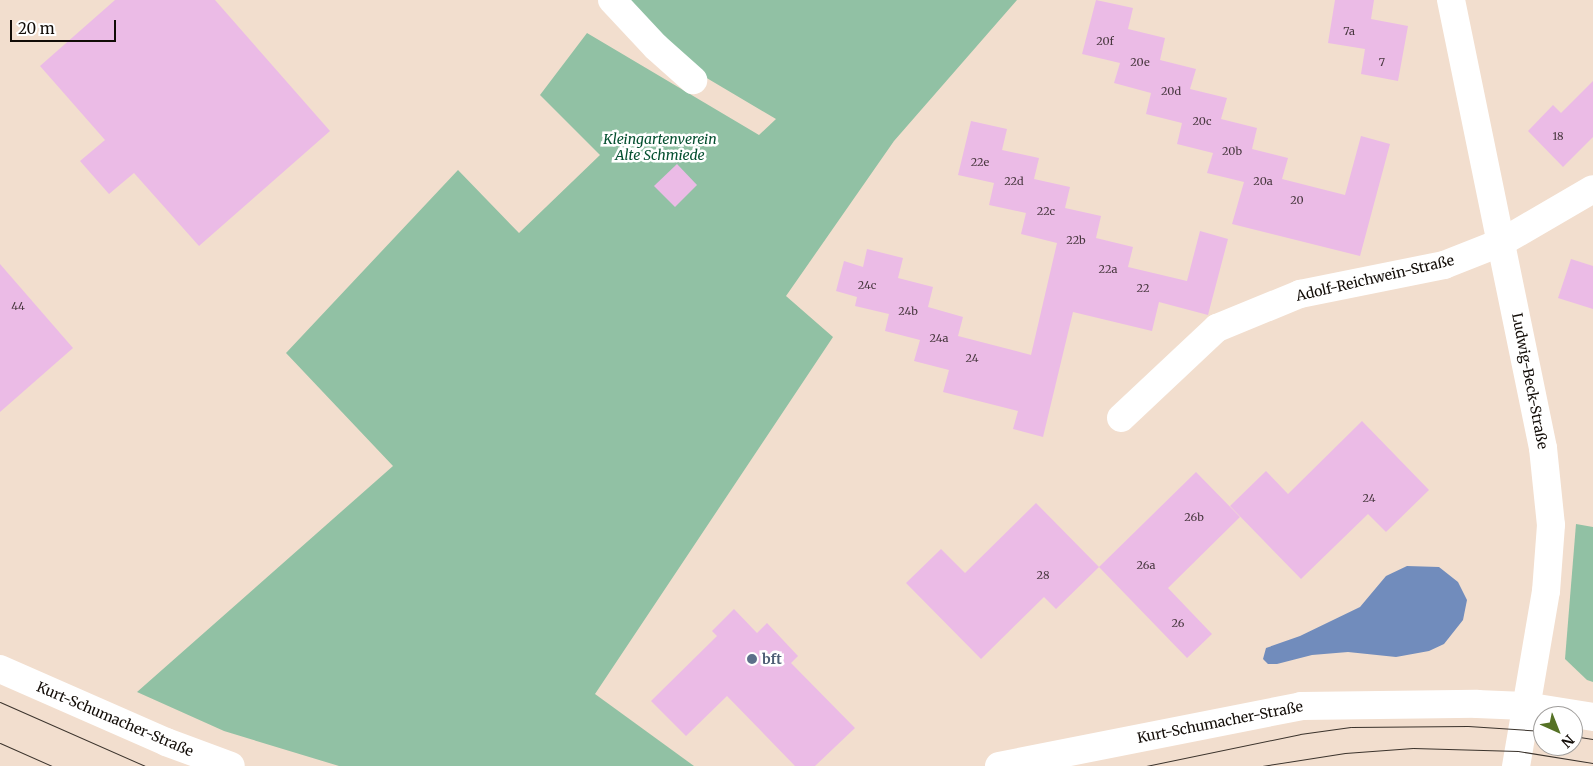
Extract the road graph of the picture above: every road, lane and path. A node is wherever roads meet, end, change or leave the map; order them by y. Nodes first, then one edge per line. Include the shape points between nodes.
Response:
1 (612, 0) edge
2 (1451, 0) edge
3 (693, 80) dead end
4 (1593, 189) edge
5 (1502, 242) junction
6 (1120, 418) dead end
7 (0, 669) edge
8 (1525, 706) junction
9 (1593, 717) edge
10 (1040, 762) edge
11 (231, 766) edge
12 (999, 766) edge
13 (1516, 766) edge

1 - 3 street via 656,47
2 - 5 street, Ludwig-Beck-Straße
4 - 5 street, Adolf-Reichwein-Straße
5 - 6 street, Adolf-Reichwein-Straße via 1444,265 1300,294 1217,328
5 - 8 street, Ludwig-Beck-Straße via 1543,448 1551,524 1546,591
7 - 11 street, Kurt-Schumacher-Straße via 166,742
8 - 9 street, Kurt-Schumacher-Straße
8 - 10 street, Kurt-Schumacher-Straße via 1423,703 1301,706
8 - 13 street, Ludwig-Beck-Straße
10 - 12 street, Kurt-Schumacher-Straße

